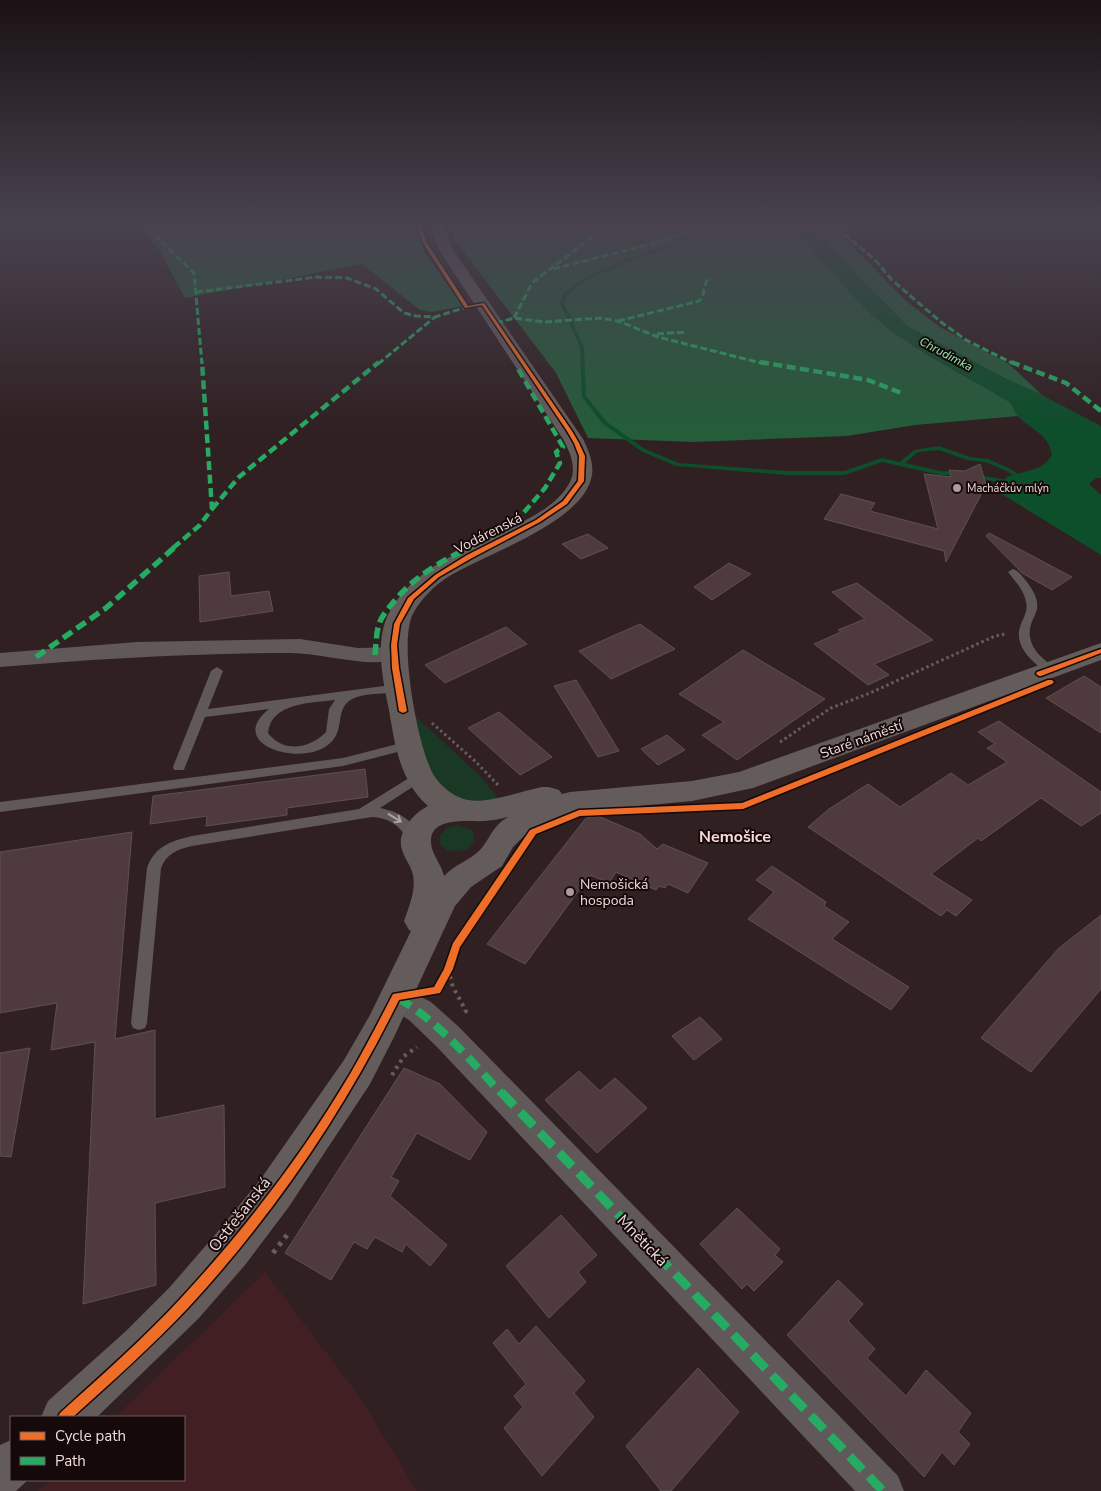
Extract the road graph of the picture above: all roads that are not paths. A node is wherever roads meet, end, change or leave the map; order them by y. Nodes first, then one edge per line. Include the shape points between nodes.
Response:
1 (474, 291) edge
2 (1013, 572) dead end
3 (1101, 651) edge
4 (395, 654) junction
5 (0, 660) edge
6 (1050, 670) junction
7 (218, 671) dead end
8 (352, 694) junction
9 (401, 699) junction
10 (292, 702) junction
11 (200, 714) junction
12 (409, 745) junction
13 (179, 767) dead end
14 (409, 783) junction
15 (614, 797) junction
16 (0, 807) edge
17 (464, 809) junction
18 (364, 812) junction
19 (418, 844) junction
20 (490, 855) junction
21 (402, 983) junction
22 (139, 1023) dead end
23 (65, 1416) edge
24 (10, 1465) edge
25 (0, 1474) edge
26 (883, 1491) edge

1 - 4 street, Vodárenská via 573,439 581,455 583,474 566,502 552,514 441,572 416,593 397,624
2 - 6 lane via 1026,589 1032,606 1024,632 1027,646 1032,655
3 - 6 street, Staré náměstí
4 - 5 street via 358,655 280,646 137,649
4 - 9 street, Vodárenská
6 - 15 street, Staré náměstí via 743,782 692,791
7 - 11 lane
8 - 9 lane
8 - 10 lane
8 - 10 lane via 337,705 334,730 326,740 310,748 293,751 269,744 262,733 269,715
9 - 12 street, Vodárenská
10 - 11 lane
11 - 13 lane
12 - 14 street, Vodárenská
12 - 16 lane via 344,762
12 - 17 street, Vodárenská via 427,789 445,804
14 - 18 lane
14 - 19 street, Vodárenská via 420,817
15 - 17 street, Staré náměstí via 542,797 488,810
15 - 20 street, Staré náměstí via 570,802 539,814 513,828
17 - 19 street, Staré náměstí via 432,817 423,825
17 - 20 street via 481,813 491,820 500,834
18 -> 19 lane via 390,814 407,826
18 - 22 lane via 192,841 173,846 160,855 154,868
19 - 20 street via 429,864 448,871 462,871
19 - 21 street via 429,884
20 - 21 street, Staré náměstí via 452,887 443,899
21 - 23 street, Ostřešanská via 357,1072 274,1194 172,1315
21 - 26 street, Mnětická via 420,1011
24 - 25 street

